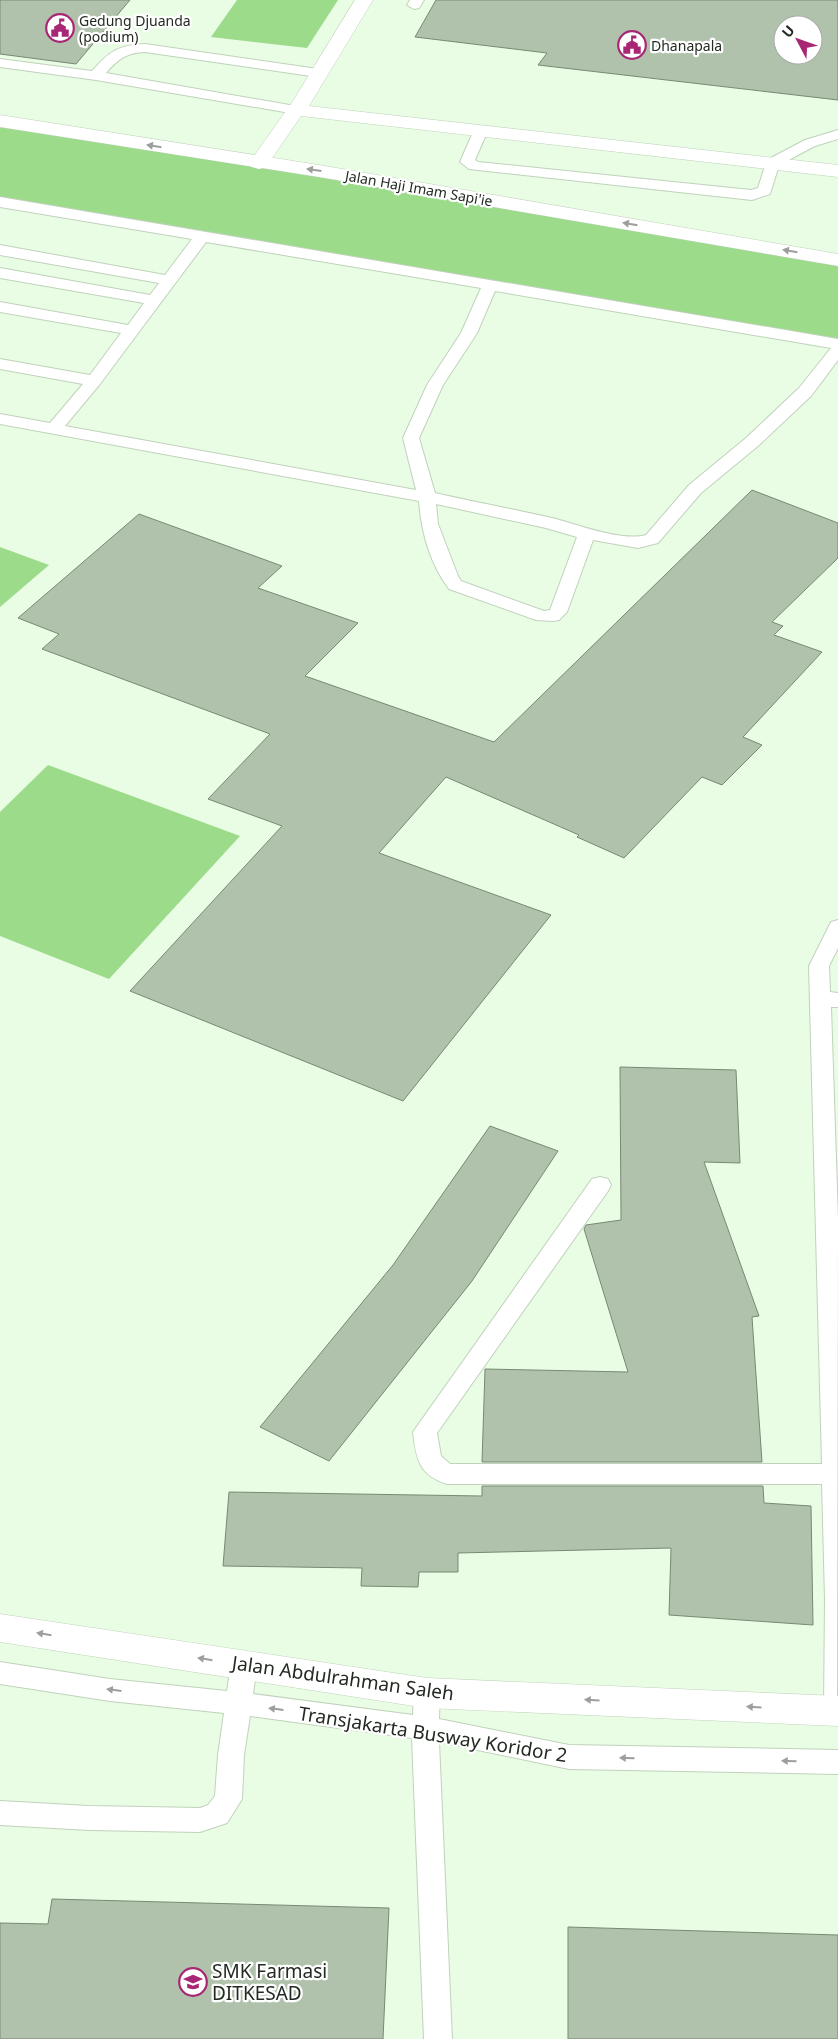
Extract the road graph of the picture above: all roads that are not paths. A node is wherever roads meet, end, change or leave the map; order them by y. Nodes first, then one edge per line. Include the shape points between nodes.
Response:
1 (364, 0) edge
2 (0, 63) edge
3 (318, 73) junction
4 (96, 76) junction
5 (296, 110) junction
6 (0, 121) edge
7 (481, 130) junction
8 (838, 134) edge
9 (259, 163) junction
10 (772, 163) junction
11 (838, 171) edge
12 (0, 202) edge
13 (202, 237) junction
14 (0, 250) edge
15 (838, 260) edge
16 (0, 272) edge
17 (169, 280) junction
18 (490, 285) junction
19 (153, 300) junction
20 (0, 307) edge
21 (131, 330) junction
22 (838, 344) edge
23 (838, 348) edge
24 (0, 364) edge
25 (94, 381) junction
26 (0, 420) edge
27 (53, 430) junction
28 (427, 497) junction
29 (588, 534) junction
30 (838, 927) edge
31 (829, 1000) edge
32 (600, 1185) dead end
33 (834, 1474) junction
34 (0, 1628) edge
35 (244, 1665) junction
36 (0, 1673) edge
37 (427, 1692) junction
38 (238, 1704) junction
39 (838, 1710) edge
40 (425, 1728) junction
41 (838, 1762) edge
42 (0, 1813) edge
43 (438, 2039) edge

1 - 3 street
2 - 4 lane
3 - 4 lane via 127,48 116,52
3 - 5 street
4 - 5 lane
5 - 7 street
5 - 9 street
9 -> 6 street, Jalan Haji Imam Sapi'ie
7 - 10 street
7 - 10 lane via 467,162 474,166 752,195 764,191
8 - 10 lane via 810,143
15 -> 9 street, Jalan Haji Imam Sapi'ie via 328,172
10 - 11 street
12 - 13 lane
13 - 17 lane
13 - 18 lane
14 - 17 lane
16 - 19 lane
17 - 19 lane
18 - 22 lane
18 - 28 lane via 469,333 435,385 411,438
19 - 21 lane
20 - 21 lane
21 - 25 lane
23 - 29 lane via 805,392 695,489 652,539 638,543
24 - 25 lane
25 - 27 lane
26 - 27 lane
27 - 28 lane
28 - 29 lane
28 - 29 lane via 430,524 455,586 542,616 553,616 558,612
30 - 31 lane via 819,966
31 - 33 lane
32 - 33 lane via 425,1432 429,1460 436,1469 447,1474
33 - 39 lane
35 -> 34 street, Jalan Abdulrahman Saleh
35 - 37 street, Jalan Abdulrahman Saleh
35 - 38 lane
38 -> 36 lane, Transjakarta Busway Koridor 2 via 110,1690
39 -> 37 street, Jalan Abdulrahman Saleh
37 - 40 lane
40 -> 38 lane, Transjakarta Busway Koridor 2
38 - 42 lane via 228,1800 217,1814 200,1820
41 -> 40 lane, Transjakarta Busway Koridor 2 via 569,1757
40 - 43 lane

